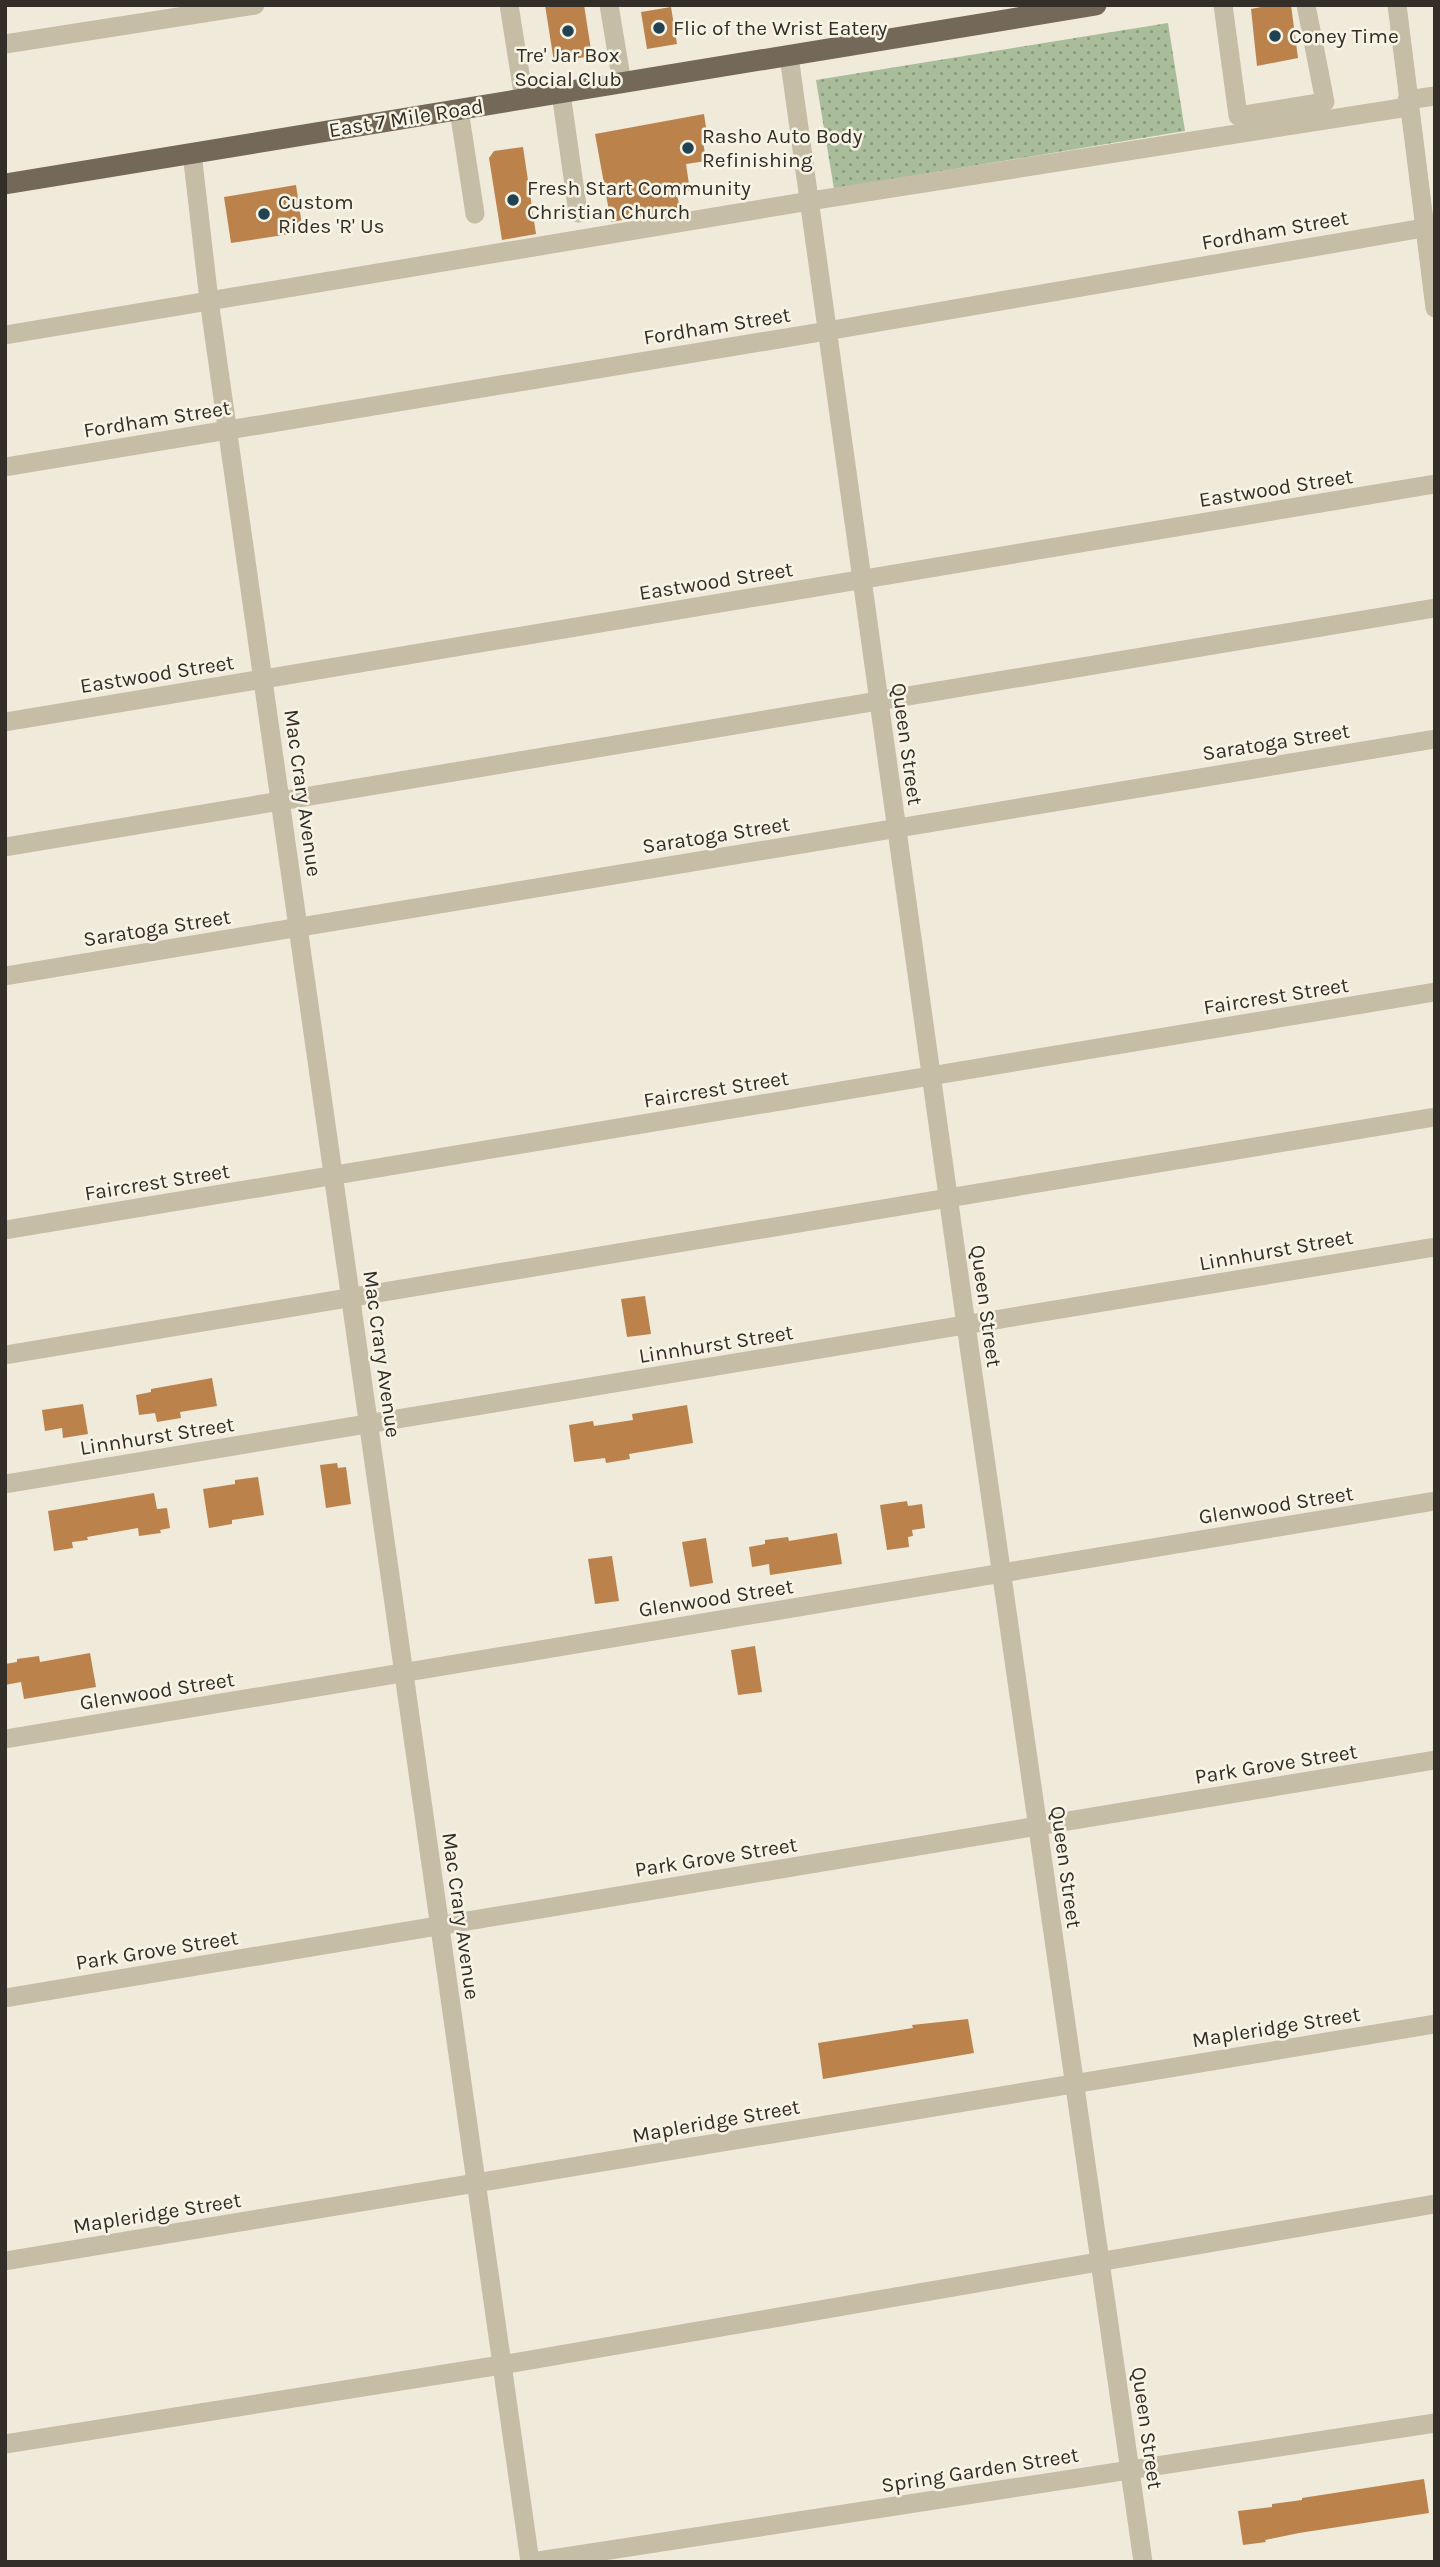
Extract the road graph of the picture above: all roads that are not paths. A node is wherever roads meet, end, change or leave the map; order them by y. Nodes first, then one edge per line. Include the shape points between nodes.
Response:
1 (255, 5) edge
2 (509, 5) edge
3 (609, 5) edge
4 (1096, 5) edge
5 (1223, 5) edge
6 (1306, 5) edge
7 (1397, 5) edge
8 (5, 44) edge
9 (789, 56) junction
10 (622, 83) junction
11 (561, 93) junction
12 (1435, 96) edge
13 (524, 99) junction
14 (1408, 104) junction
15 (459, 110) junction
16 (192, 153) junction
17 (5, 184) edge
18 (810, 201) junction
19 (578, 213) dead end
20 (475, 214) dead end
21 (1430, 227) edge
22 (209, 300) junction
23 (1435, 308) edge
24 (827, 331) junction
25 (5, 335) edge
26 (228, 431) junction
27 (5, 467) edge
28 (1435, 484) edge
29 (861, 580) junction
30 (1435, 608) edge
31 (264, 679) junction
32 (878, 700) junction
33 (5, 722) edge
34 (1435, 739) edge
35 (282, 801) junction
36 (896, 828) junction
37 (5, 847) edge
38 (300, 928) junction
39 (5, 976) edge
40 (1435, 992) edge
41 (931, 1077) junction
42 (1435, 1117) edge
43 (335, 1176) junction
44 (948, 1198) junction
45 (5, 1230) edge
46 (1435, 1247) edge
47 (351, 1297) junction
48 (966, 1325) junction
49 (5, 1356) edge
50 (369, 1424) junction
51 (5, 1484) edge
52 (1435, 1501) edge
53 (1001, 1573) junction
54 (404, 1673) junction
55 (5, 1739) edge
56 (1435, 1760) edge
57 (1037, 1826) junction
58 (439, 1926) junction
59 (5, 1998) edge
60 (1435, 2024) edge
61 (1073, 2084) junction
62 (475, 2184) junction
63 (1435, 2204) edge
64 (5, 2262) edge
65 (1100, 2263) junction
66 (501, 2365) junction
67 (1435, 2423) edge
68 (5, 2444) edge
69 (1130, 2470) junction
70 (531, 2562) edge
71 (1143, 2562) edge

1 - 8 street
2 - 13 street
3 - 10 street
4 - 9 main road, East 7 Mile Road
5 - 6 street via 1238,116 1325,102
7 - 14 street
9 - 10 main road, East 7 Mile Road
9 - 18 street, Queen Street
10 - 11 main road, East 7 Mile Road
11 - 13 main road, East 7 Mile Road
11 - 19 street
12 - 14 street
13 - 15 main road, East 7 Mile Road
14 - 18 street
14 - 21 street
15 - 16 main road, East 7 Mile Road
15 - 20 street
16 - 17 main road, East 7 Mile Road
16 - 22 street, Mac Crary Avenue
18 - 22 street
18 - 24 street, Queen Street
21 - 23 street
21 - 24 street, Fordham Street
22 - 25 street
22 - 26 street, Mac Crary Avenue
24 - 26 street, Fordham Street
24 - 29 street, Queen Street
26 - 27 street, Fordham Street
26 - 31 street, Mac Crary Avenue
28 - 29 street, Eastwood Street
29 - 31 street, Eastwood Street
29 - 32 street, Queen Street
30 - 32 street
31 - 33 street, Eastwood Street
31 - 35 street, Mac Crary Avenue
32 - 35 street
32 - 36 street, Queen Street
34 - 36 street, Saratoga Street
35 - 37 street
35 - 38 street, Mac Crary Avenue
36 - 38 street, Saratoga Street
36 - 41 street, Queen Street
38 - 39 street, Saratoga Street
38 - 43 street, Mac Crary Avenue
40 - 41 street, Faircrest Street
41 - 43 street, Faircrest Street
41 - 44 street, Queen Street
42 - 44 street
43 - 45 street, Faircrest Street
43 - 47 street, Mac Crary Avenue
44 - 47 street
44 - 48 street, Queen Street
46 - 48 street, Linnhurst Street
47 - 49 street
47 - 50 street, Mac Crary Avenue
48 - 50 street, Linnhurst Street
48 - 53 street, Queen Street
50 - 51 street, Linnhurst Street
50 - 54 street, Mac Crary Avenue
52 - 53 street, Glenwood Street
53 - 54 street, Glenwood Street
53 - 57 street, Queen Street
54 - 55 street, Glenwood Street
54 - 58 street, Mac Crary Avenue
56 - 57 street, Park Grove Street
57 - 58 street, Park Grove Street
57 - 61 street, Queen Street
58 - 59 street, Park Grove Street
58 - 62 street, Mac Crary Avenue
60 - 61 street, Mapleridge Street
61 - 62 street, Mapleridge Street
61 - 65 street, Queen Street
62 - 64 street, Mapleridge Street
62 - 66 street, Mac Crary Avenue
63 - 65 street
65 - 66 street
65 - 69 street, Queen Street
66 - 68 street
66 - 70 street, Mac Crary Avenue
67 - 69 street, Spring Garden Street
69 - 70 street, Spring Garden Street
69 - 71 street, Queen Street

